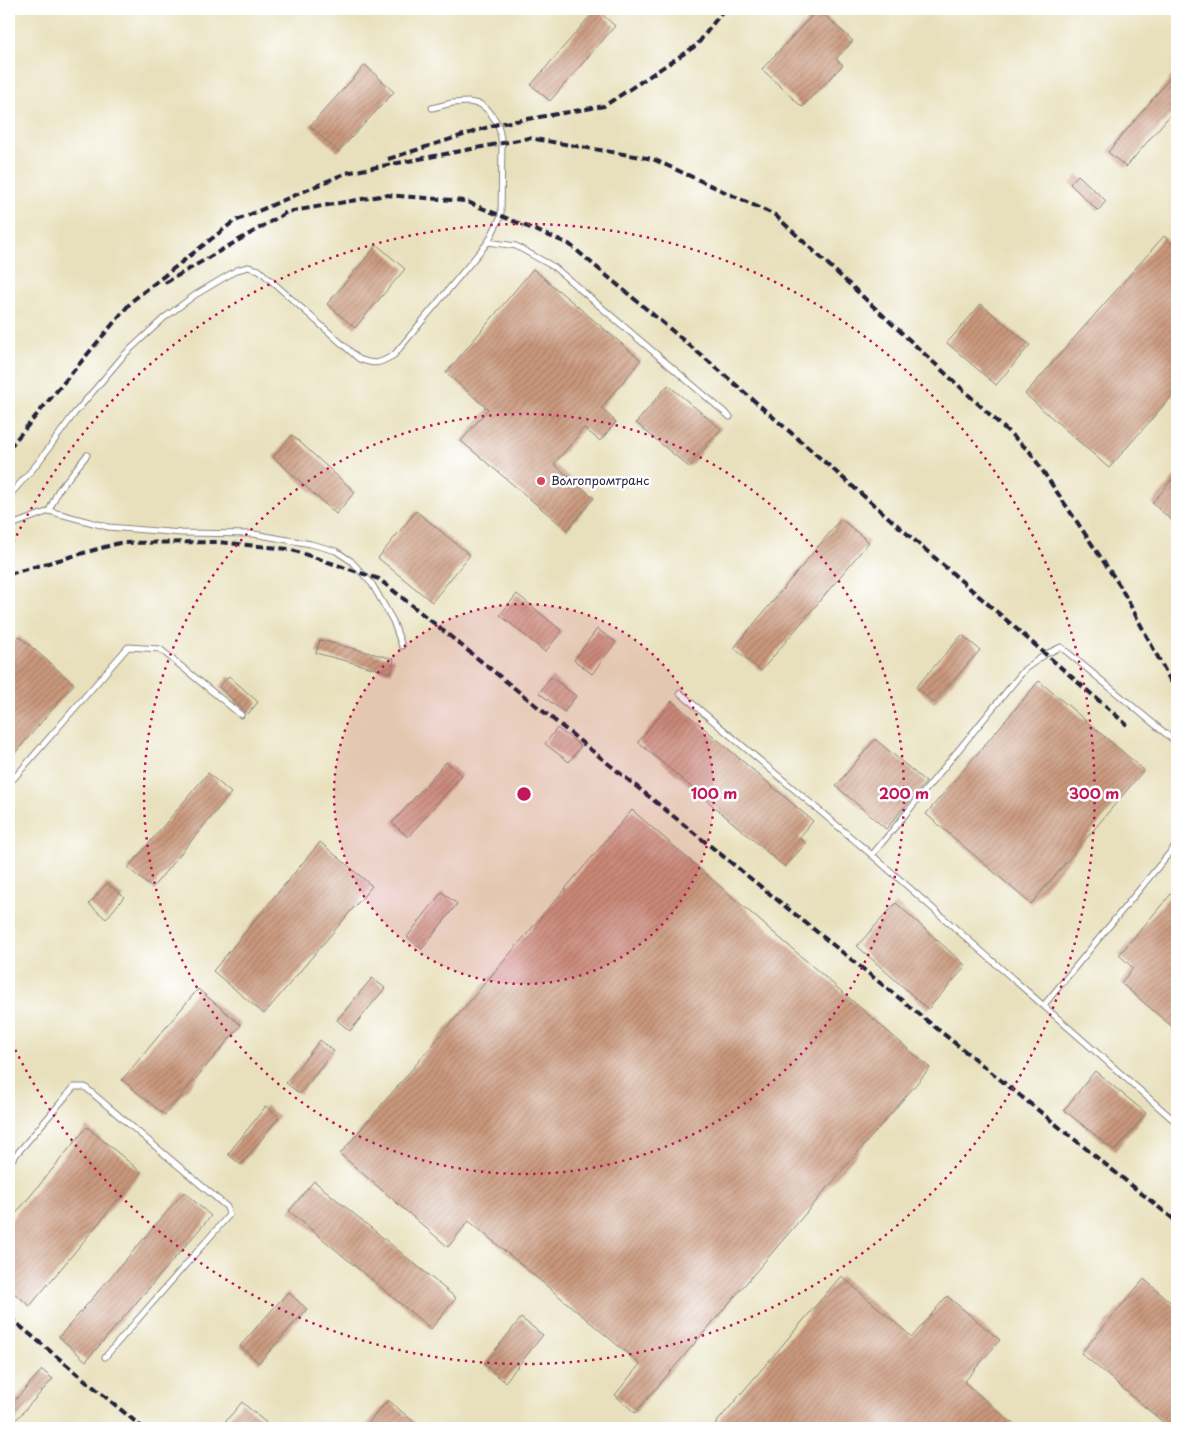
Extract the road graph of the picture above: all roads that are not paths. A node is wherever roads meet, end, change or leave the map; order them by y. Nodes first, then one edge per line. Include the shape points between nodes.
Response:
1 (432, 108) dead end
2 (488, 242) junction
3 (730, 417) dead end
4 (87, 455) dead end
5 (9, 496) edge
6 (48, 511) junction
7 (9, 526) edge
8 (402, 646) dead end
9 (680, 693) dead end
10 (241, 715) dead end
11 (1177, 743) edge
12 (9, 784) edge
13 (1177, 844) edge
14 (872, 855) junction
15 (1044, 1005) junction
16 (1177, 1123) edge
17 (9, 1163) edge
18 (106, 1357) dead end

1 - 2 lane via 452,103 480,104 498,124 502,143 501,216
2 - 3 lane via 516,246 554,267
2 - 5 lane via 394,355 372,364 359,359 259,270 248,267 237,270 164,318 124,355
4 - 6 lane via 58,491
6 - 7 lane
6 - 8 lane via 108,527 254,534 336,551 351,561 372,584 393,621
9 - 14 lane
10 - 12 lane via 160,648 128,647
11 - 14 lane via 1061,647 1025,669
13 - 15 lane
14 - 15 lane
15 - 16 lane
17 - 18 lane via 74,1087 85,1087 228,1208 229,1215

